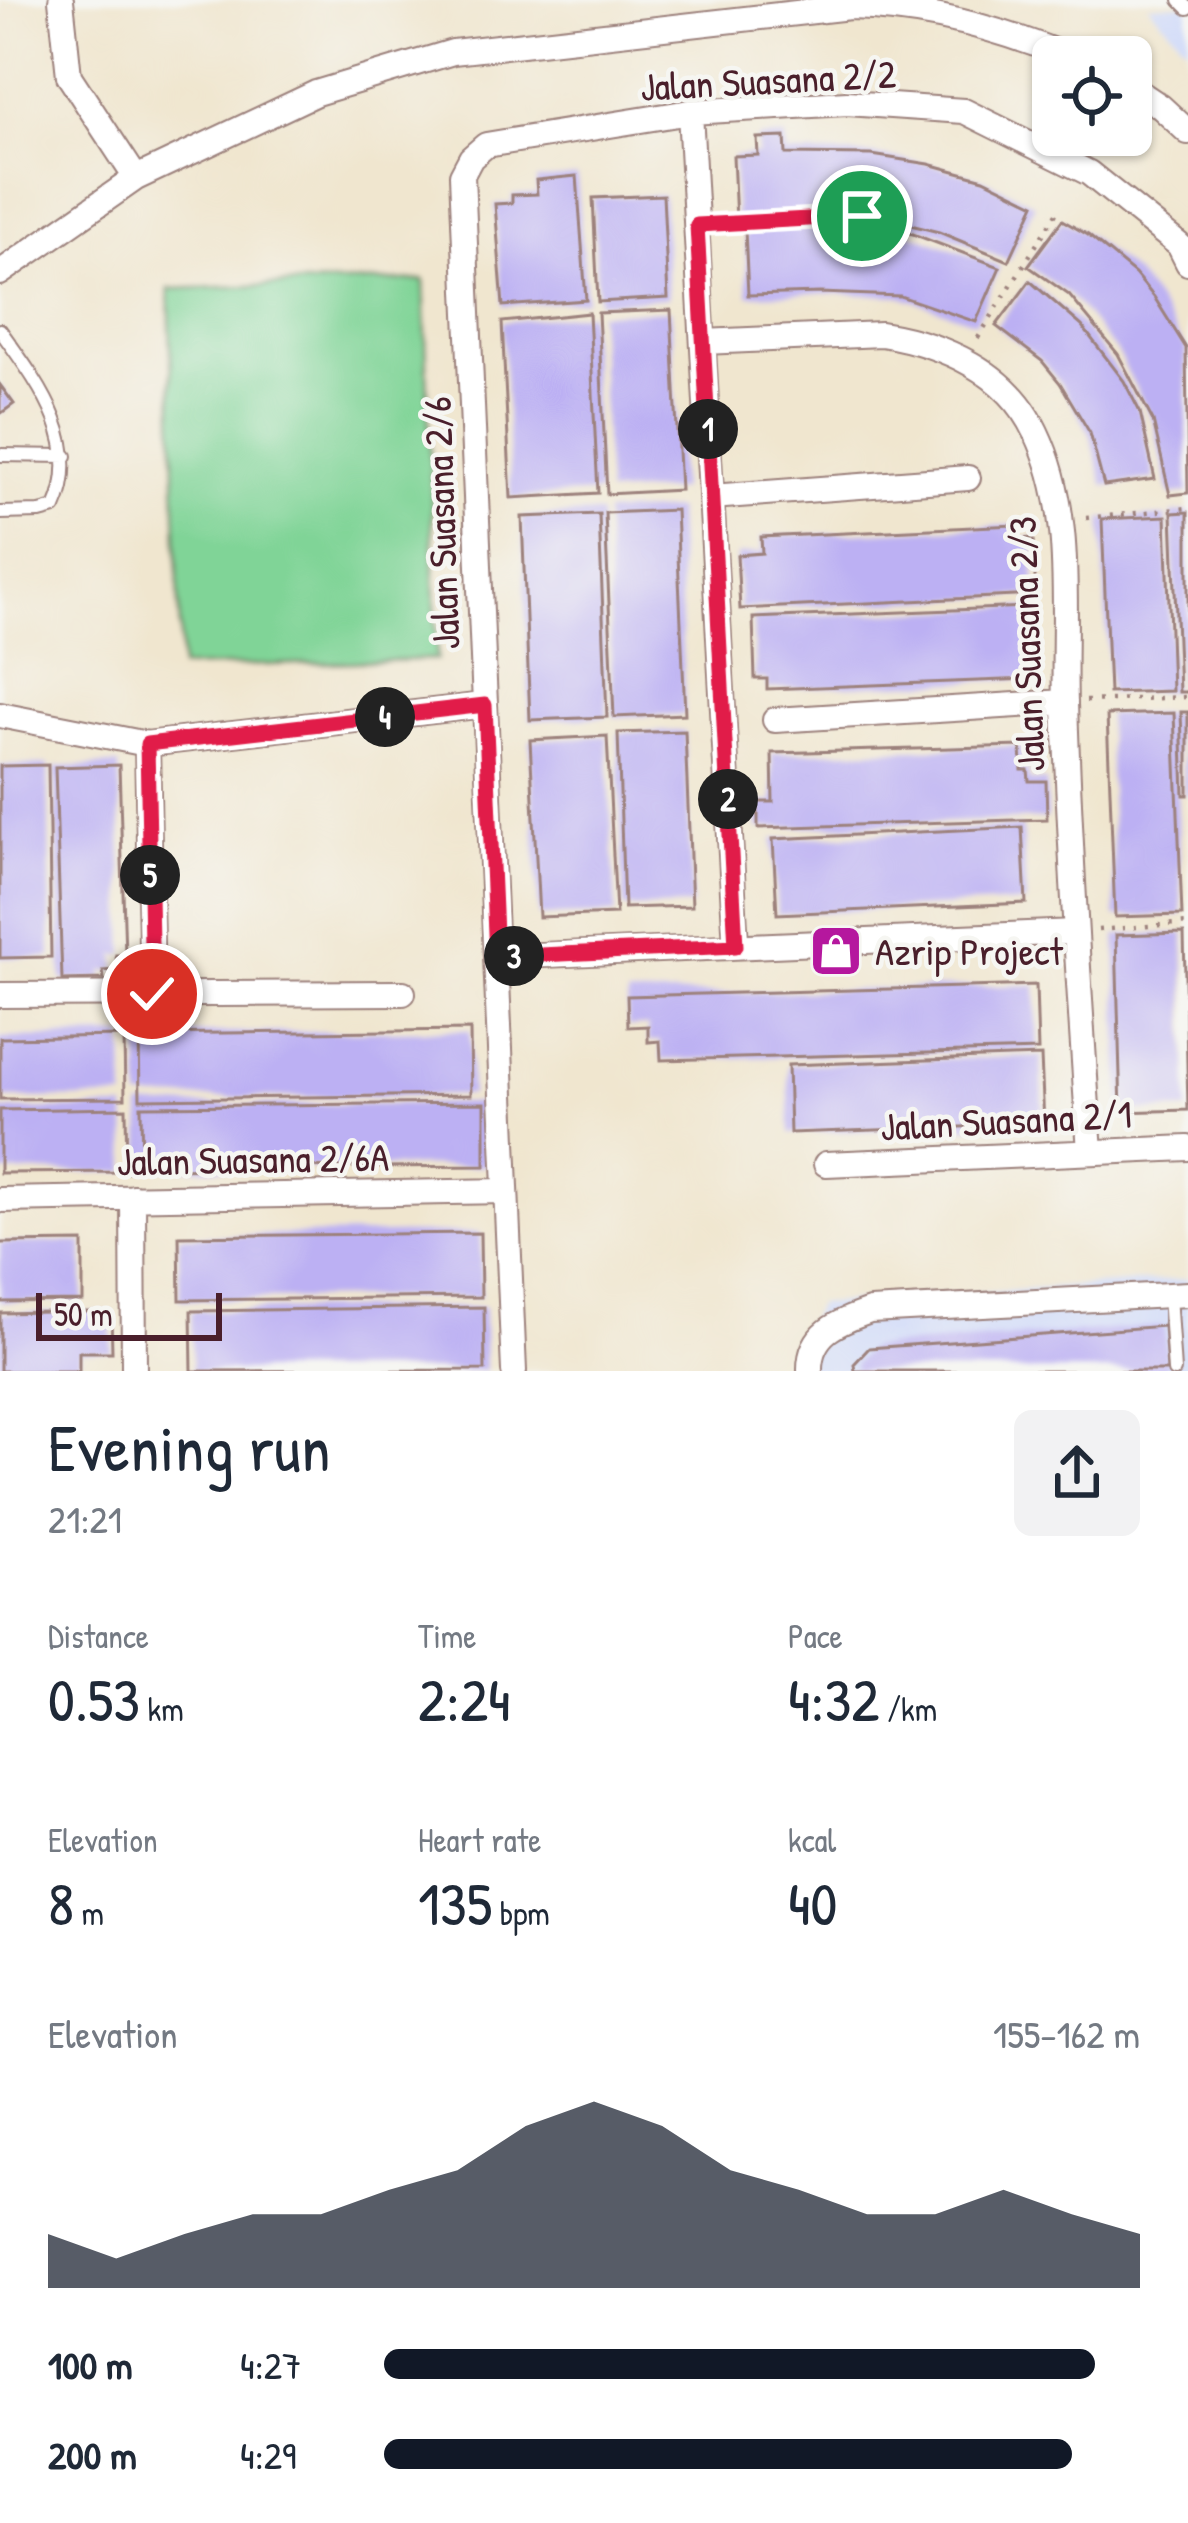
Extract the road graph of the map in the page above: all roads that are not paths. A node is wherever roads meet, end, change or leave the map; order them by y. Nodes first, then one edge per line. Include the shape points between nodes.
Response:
1 (61, 0) edge
2 (1180, 0) edge
3 (849, 4) edge
4 (1188, 8) edge
5 (1032, 42) edge
6 (1152, 101) edge
7 (690, 112) junction
8 (1188, 132) edge
9 (462, 175) joint
10 (136, 178) junction
11 (1188, 262) edge
12 (0, 273) edge
13 (0, 330) edge
14 (703, 342) junction
15 (0, 455) edge
16 (66, 456) junction
17 (968, 478) dead end
18 (711, 497) junction
19 (0, 514) edge
20 (1064, 702) junction
21 (485, 705) junction
22 (0, 715) edge
23 (775, 720) dead end
24 (147, 744) junction
25 (1075, 932) junction
26 (736, 946) junction
27 (496, 957) junction
28 (403, 993) dead end
29 (152, 994) junction
30 (0, 995) edge
31 (1188, 1148) edge
32 (1090, 1152) junction
33 (826, 1164) dead end
34 (506, 1191) junction
35 (133, 1197) junction
36 (0, 1200) edge
37 (1179, 1295) edge
38 (134, 1371) edge
39 (514, 1371) edge
40 (810, 1371) edge
41 (1174, 1371) edge

1 - 10 street via 69,76
2 - 4 lane
3 - 5 street via 954,18
3 - 10 street via 453,52 316,93
6 - 8 street
7 - 9 street, Jalan Suasana 2/2 via 486,145
7 - 11 street, Jalan Suasana 2/2 via 847,103 964,111 1089,173 1179,245
7 - 14 street
9 - 21 street, Jalan Suasana 2/6
10 - 12 street
13 - 16 lane via 56,417
14 - 18 street
14 - 20 street, Jalan Suasana 2/3 via 909,338 965,358 1013,398 1035,428 1061,520
15 - 16 lane
16 - 19 lane via 55,508
17 - 18 street
18 - 26 street
20 - 23 street
20 - 25 street, Jalan Suasana 2/3
21 - 24 street
21 - 27 street, Jalan Suasana 2/6
22 - 24 street
24 - 29 street
25 - 26 street
25 - 32 street, Jalan Suasana 2/3
26 - 27 street
27 - 34 street, Jalan Suasana 2/6
28 - 29 street
29 - 30 street
31 - 32 street, Jalan Suasana 2/1
32 - 33 street, Jalan Suasana 2/1
34 - 35 street, Jalan Suasana 2/6A
34 - 39 street, Jalan Suasana 2/6
35 - 36 street, Jalan Suasana 2/6A
35 - 38 street
37 - 40 street via 870,1311 827,1326 809,1356
37 - 41 lane

